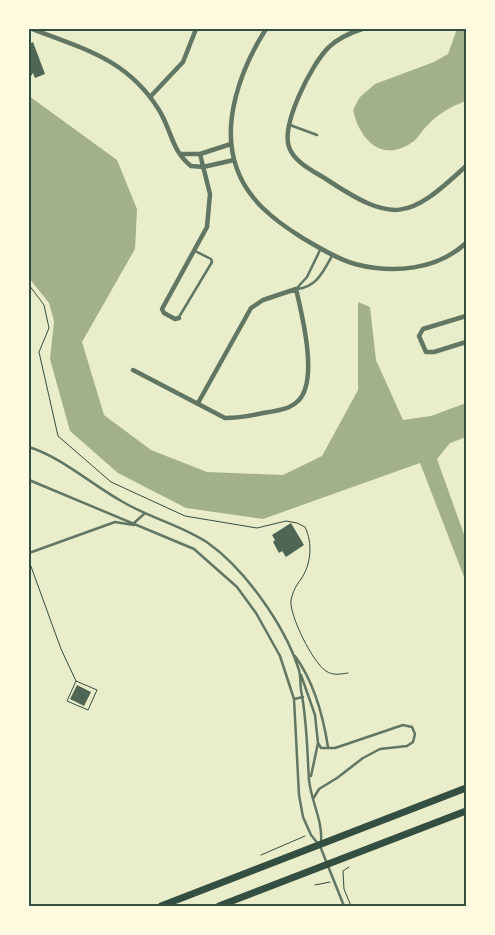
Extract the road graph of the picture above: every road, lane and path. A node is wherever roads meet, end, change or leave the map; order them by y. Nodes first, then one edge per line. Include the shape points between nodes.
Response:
1 (32, 29) edge
2 (196, 29) edge
3 (266, 29) edge
4 (362, 29) edge
5 (150, 96) junction
6 (290, 125) junction
7 (317, 135) dead end
8 (231, 144) junction
9 (181, 154) junction
10 (200, 154) junction
11 (234, 160) junction
12 (466, 166) edge
13 (203, 167) junction
14 (466, 242) edge
15 (321, 248) junction
16 (195, 251) junction
17 (333, 254) junction
18 (29, 285) edge
19 (296, 289) junction
20 (466, 316) edge
21 (179, 318) joint
22 (466, 342) edge
23 (133, 370) dead end
24 (198, 403) junction
25 (29, 447) edge
26 (29, 480) edge
27 (144, 514) junction
28 (134, 523) junction
29 (145, 527) junction
30 (29, 553) edge
31 (29, 561) edge
32 (291, 651) junction
33 (299, 668) junction
34 (348, 673) dead end
35 (76, 681) junction
36 (303, 696) junction
37 (294, 699) junction
38 (318, 743) junction
39 (328, 747) junction
40 (309, 780) junction
41 (466, 788) edge
42 (312, 800) junction
43 (466, 811) edge
44 (305, 836) dead end
45 (320, 846) junction
46 (261, 855) dead end
47 (328, 865) junction
48 (349, 867) dead end
49 (327, 883) dead end
50 (315, 886) dead end
51 (161, 906) edge
52 (219, 906) edge
53 (344, 906) edge
54 (351, 906) edge

1 - 5 street via 112,61
2 - 5 street via 183,62
3 - 8 street via 247,65 238,92 230,131
4 - 6 street via 346,35 318,60
5 - 9 street via 162,114 173,146
6 - 7 lane
6 - 12 street via 288,146 292,154 339,188 373,206 408,209 437,192
8 - 10 street
8 - 11 street
9 - 10 street
9 - 13 street via 191,166
10 - 13 street
11 - 13 street
11 - 15 street via 256,202 274,219
13 - 16 street via 210,194 210,212 207,227
14 - 17 street via 459,250 440,260 400,270 354,264
15 - 17 street
15 - 19 lane
16 - 21 lane via 212,262
16 - 21 street via 162,309
17 - 19 lane via 320,278 304,289
18 - 34 path via 44,305 49,328 40,352 58,436 111,482 185,516 257,528 286,521 305,528 310,556 302,578 295,585 291,606 319,665 332,674
19 - 24 street via 262,300 251,308
19 - 24 street via 303,318 308,370 306,388 300,400 290,407 237,418 224,418
20 - 22 street via 423,329 419,336 426,352
23 - 24 street
25 - 27 lane via 59,461
26 - 28 lane
27 - 28 lane
27 - 32 lane via 201,539 228,561 266,606
28 - 29 lane
29 - 30 lane via 115,522
29 - 37 lane via 194,549 237,587 275,644
31 - 35 path via 61,650
32 - 33 lane
32 - 39 lane via 306,671 324,724
33 - 36 lane
33 - 38 lane via 314,715
35 - 35 path via 67,701 88,710 97,690
36 - 37 lane
36 - 40 lane
37 - 45 lane via 303,817 310,834
38 - 39 lane via 321,748
38 - 40 lane
39 - 42 lane via 335,748 403,725 412,727 415,734 413,742 407,746 380,749 363,758 319,789
40 - 42 lane
41 - 45 main road
42 - 45 lane via 322,830
43 - 47 main road
44 - 46 path
45 - 47 lane
45 - 51 main road
47 - 52 main road
47 - 53 lane
48 - 54 path via 343,872 342,882
49 - 50 path

